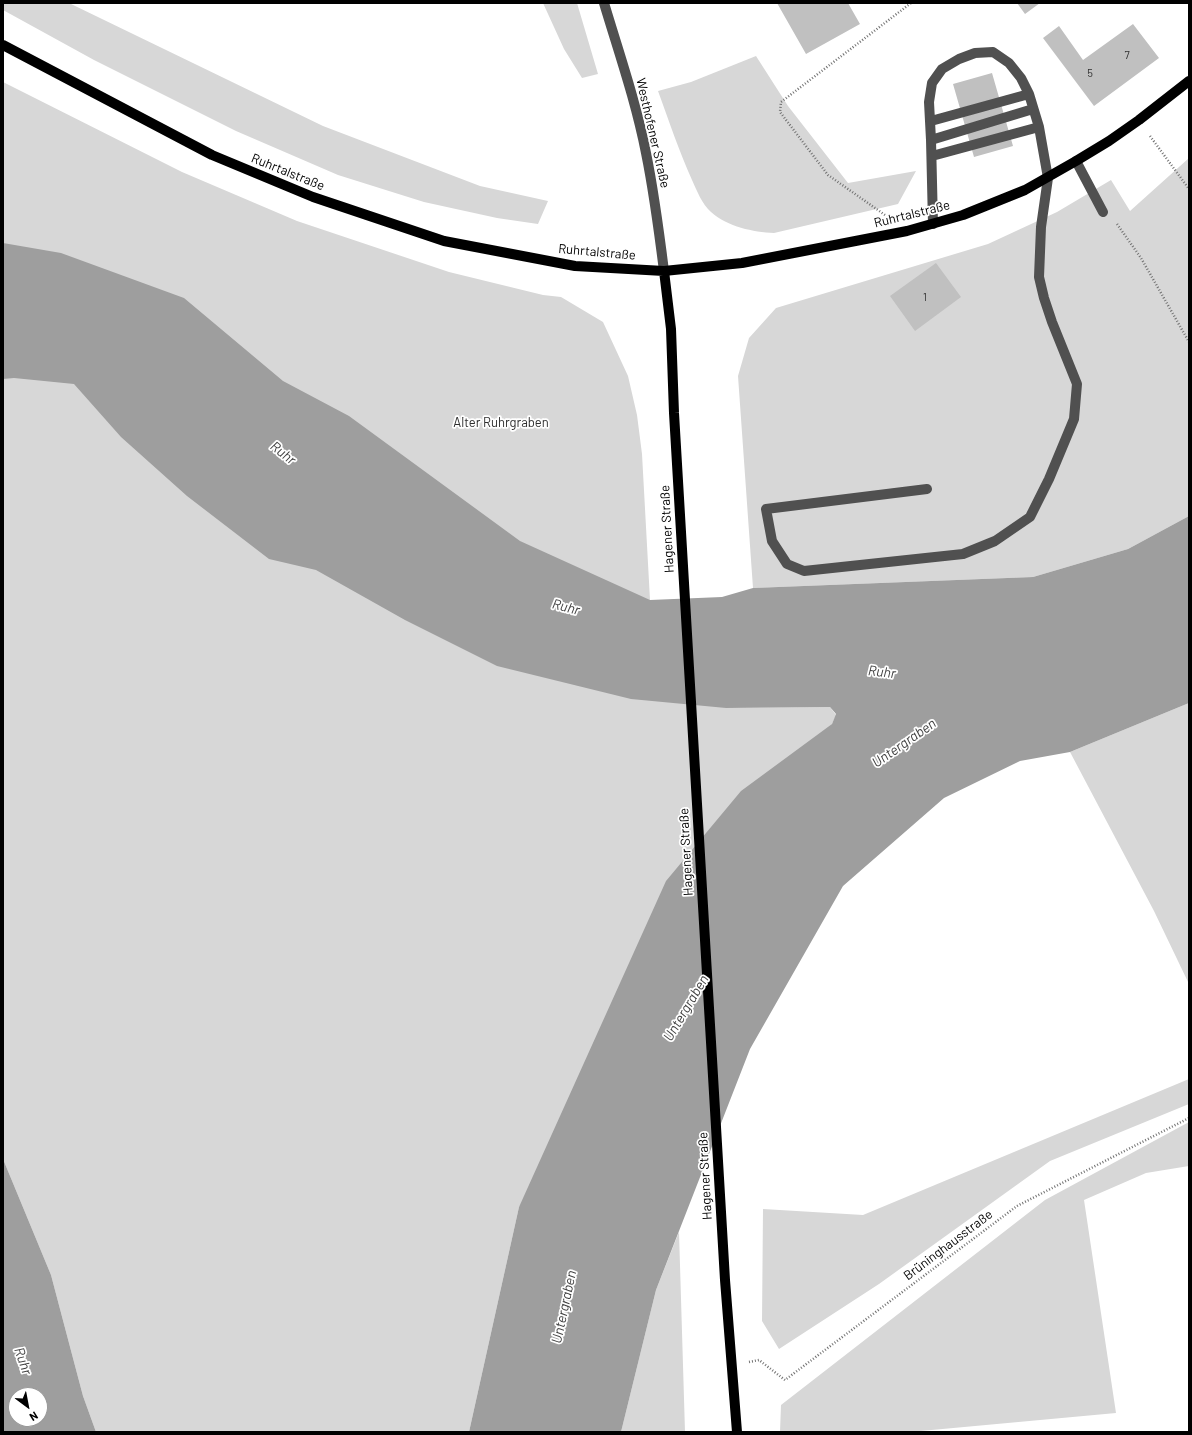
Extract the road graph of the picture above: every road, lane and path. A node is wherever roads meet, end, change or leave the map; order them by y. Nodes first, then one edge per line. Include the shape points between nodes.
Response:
1 (604, 3) edge
2 (912, 3) edge
3 (3, 45) edge
4 (1189, 81) edge
5 (1029, 94) junction
6 (1034, 109) junction
7 (1139, 120) junction
8 (931, 121) junction
9 (1039, 126) junction
10 (931, 140) junction
11 (932, 156) junction
12 (1076, 162) junction
13 (1048, 178) junction
14 (1189, 189) edge
15 (1103, 212) joint
16 (933, 224) junction
17 (908, 231) junction
18 (664, 271) junction
19 (1189, 342) edge
20 (927, 489) dead end
21 (1189, 1118) edge
22 (731, 1364) junction
23 (737, 1432) edge

1 - 18 street, Westhofener Straße via 631,89 646,152 656,202
2 - 17 path via 781,102 780,112 828,175
3 - 18 main road, Ruhrtalstraße via 212,155 313,197 444,240 574,266
4 - 7 main road, Ruhrtalstraße
5 - 6 street
5 - 8 street
5 - 8 street via 1009,63 993,52 975,53 942,69 932,83 929,102
6 - 9 street
6 - 10 street
7 - 12 main road, Ruhrtalstraße
7 - 14 path
8 - 10 street
9 - 11 street
9 - 13 street
10 - 11 street
11 - 16 street
12 - 13 main road, Ruhrtalstraße
12 - 15 street
13 - 16 main road, Ruhrtalstraße via 1005,198
13 - 20 street via 1041,227 1039,277 1052,322 1077,384 1074,419 1030,517 995,541 963,554 804,571 787,564 772,541 766,509
15 - 19 path via 1120,226
16 - 17 main road, Ruhrtalstraße
17 - 18 main road, Ruhrtalstraße via 742,262
18 - 22 main road, Hagener Straße via 671,329 682,560
21 - 22 path, Brüninghausstraße via 1017,1206 785,1380 759,1360
22 - 23 main road, Hagener Straße

